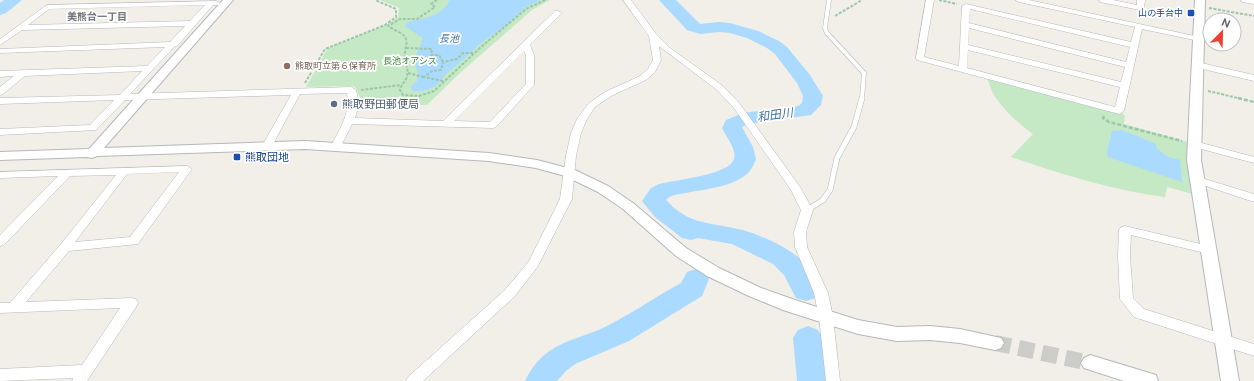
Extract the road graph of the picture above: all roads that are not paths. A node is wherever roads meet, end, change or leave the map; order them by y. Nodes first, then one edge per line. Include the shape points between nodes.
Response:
1 (627, 0) edge
2 (829, 0) edge
3 (930, 0) edge
4 (1019, 0) edge
5 (1103, 0) edge
6 (1142, 0) edge
7 (1245, 0) edge
8 (227, 2) edge
9 (1254, 2) edge
10 (211, 3) junction
11 (1200, 3) edge
12 (558, 13) dead end
13 (193, 23) junction
14 (966, 25) junction
15 (1139, 26) junction
16 (18, 28) junction
17 (653, 36) junction
18 (1199, 39) junction
19 (0, 43) edge
20 (174, 44) junction
21 (526, 45) junction
22 (1134, 45) junction
23 (965, 47) junction
24 (0, 51) edge
25 (1197, 64) junction
26 (1129, 65) junction
27 (150, 68) junction
28 (963, 70) junction
29 (0, 74) edge
30 (23, 74) junction
31 (1254, 78) edge
32 (1125, 86) junction
33 (0, 92) edge
34 (297, 92) junction
35 (143, 97) junction
36 (122, 98) junction
37 (0, 101) edge
38 (349, 122) junction
39 (445, 124) junction
40 (0, 132) edge
41 (1194, 144) junction
42 (267, 146) junction
43 (336, 146) junction
44 (92, 154) junction
45 (0, 156) edge
46 (1254, 160) edge
47 (125, 170) junction
48 (68, 172) junction
49 (570, 173) junction
50 (5, 174) edge
51 (1198, 180) junction
52 (0, 183) edge
53 (1254, 198) edge
54 (807, 210) junction
55 (0, 242) edge
56 (65, 247) junction
57 (1209, 250) junction
58 (6, 308) edge
59 (826, 317) junction
60 (1225, 340) junction
61 (995, 343) tunnel mouth
62 (1254, 350) edge
63 (1090, 363) tunnel mouth
64 (0, 375) edge
65 (83, 376) edge
66 (413, 381) edge
67 (832, 381) edge
68 (1149, 381) edge
69 (1230, 381) edge

1 - 17 street
2 - 54 lane via 826,11 827,33 864,73 858,118 852,133 841,147 835,164 832,188 824,199
3 - 28 street via 920,58
4 - 15 street
5 - 6 street via 1140,8
7 - 9 street
8 - 10 street
8 - 35 street
10 - 13 street
10 - 16 street via 47,7
11 - 18 street
12 - 21 street
13 - 16 street
13 - 20 street
14 - 22 street via 966,6
14 - 23 street
14 - 26 street
15 - 18 street
15 - 22 street
16 - 19 street
17 - 49 street via 656,60 652,70 643,78 608,94 592,105 582,120 571,156
17 - 54 street via 667,50 720,88 737,106 796,189
18 - 25 street
20 - 24 street
20 - 27 street
21 - 39 street
21 - 39 street via 530,55 530,85 493,125
22 - 26 street
23 - 28 street
23 - 32 street
25 - 31 street
25 - 41 street
26 - 32 street
27 - 30 street
27 - 36 street
28 - 32 street via 1119,111
29 - 30 street
30 - 33 street
34 - 35 street
34 - 38 street via 351,90 354,104
34 - 42 street
35 - 36 street
35 - 44 street
36 - 37 street
36 - 40 street via 93,128
38 - 39 street
38 - 43 street
41 - 46 street
41 - 51 street
42 - 43 street
42 - 44 street
43 - 49 street via 489,157 537,164
44 - 45 street
47 - 48 street
47 - 56 street
47 - 56 street via 187,169 134,241
48 - 50 street
48 - 55 street
49 - 59 street via 603,189 628,206 681,252 713,272 755,292
49 - 66 street via 566,199 534,263 510,293
50 - 52 street
51 - 53 street
51 - 57 street
54 - 59 street via 800,232 800,247 821,293
56 - 58 street
57 - 60 street
57 - 60 street via 1125,230 1127,298 1140,313
58 - 65 street via 131,303
59 - 61 street via 858,327 897,334 952,335
59 - 67 street
60 - 62 street
60 - 69 street
63 - 68 street
64 - 65 street

